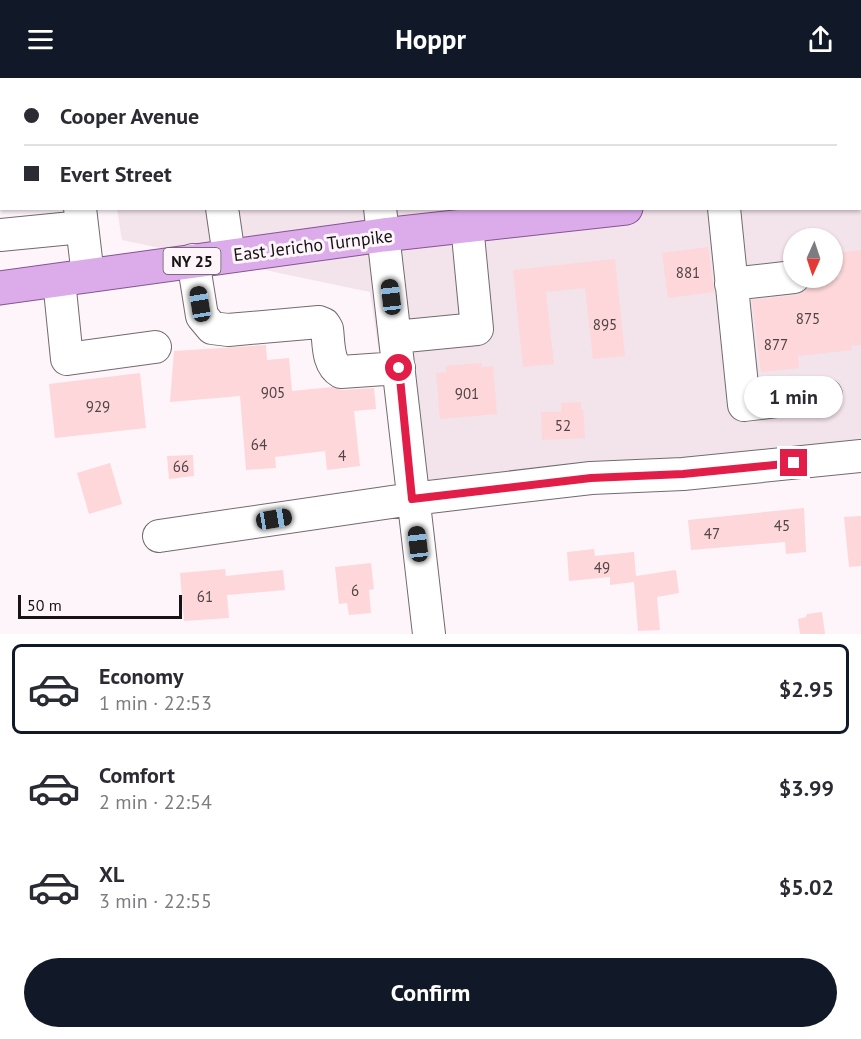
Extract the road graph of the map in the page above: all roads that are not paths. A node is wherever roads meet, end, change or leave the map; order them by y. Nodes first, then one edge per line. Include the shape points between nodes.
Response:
1 (222, 210) edge
2 (607, 210) edge
3 (724, 210) edge
4 (81, 218) edge
5 (382, 222) edge
6 (467, 225) junction
7 (0, 235) edge
8 (229, 256) junction
9 (193, 260) junction
10 (73, 278) junction
11 (783, 278) edge
12 (731, 284) junction
13 (0, 288) edge
14 (395, 337) junction
15 (155, 347) dead end
16 (399, 368) junction
17 (826, 395) dead end
18 (861, 456) edge
19 (412, 499) junction
20 (159, 536) dead end
21 (429, 634) edge

1 - 8 street
2 - 6 main road, East Jericho Turnpike / NY 25
3 - 12 street
4 - 7 street
4 - 10 street
5 - 6 main road, East Jericho Turnpike / NY 25
5 - 8 main road, East Jericho Turnpike / NY 25
5 - 14 street
6 - 14 street via 477,329
8 - 9 main road, East Jericho Turnpike / NY 25
9 - 10 main road, East Jericho Turnpike / NY 25
9 - 16 street via 202,316 212,328 319,322 327,329 334,368 341,372
10 - 13 main road, East Jericho Turnpike / NY 25
10 - 15 street via 67,358
11 - 12 street
12 - 17 street via 744,405
14 - 16 street
16 - 19 street
18 - 19 street via 683,474 591,478
19 - 20 street
19 - 21 street

